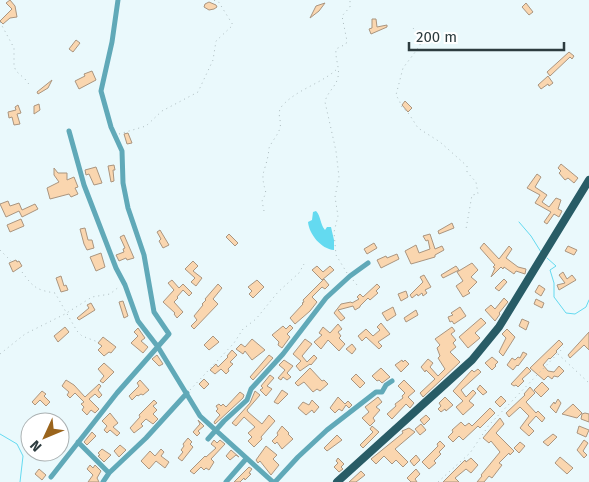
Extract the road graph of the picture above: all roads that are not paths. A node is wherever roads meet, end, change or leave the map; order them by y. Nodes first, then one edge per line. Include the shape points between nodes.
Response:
1 (118, 0) edge
2 (70, 131) dead end
3 (589, 180) edge
4 (585, 194) edge
5 (368, 263) dead end
6 (158, 347) junction
7 (392, 381) dead end
8 (187, 393) junction
9 (216, 431) junction
10 (208, 439) dead end
11 (78, 442) junction
12 (246, 458) junction
13 (110, 473) junction
14 (50, 477) dead end
15 (103, 482) edge
16 (226, 482) edge
17 (274, 482) edge
18 (337, 482) edge

1 - 6 street via 101,91 108,119 122,151 123,183 141,243 154,312 169,332
2 - 6 street via 78,166 116,268 136,317
3 - 4 main road
4 - 18 main road via 488,342
5 - 9 street via 326,298 251,389 247,400
6 - 8 street
6 - 11 street
7 - 17 street via 382,392 376,392 327,430
8 - 9 street via 200,416
8 - 13 street
9 - 10 street
9 - 12 street
11 - 13 street
11 - 14 street
12 - 16 street
12 - 17 street
13 - 15 street

